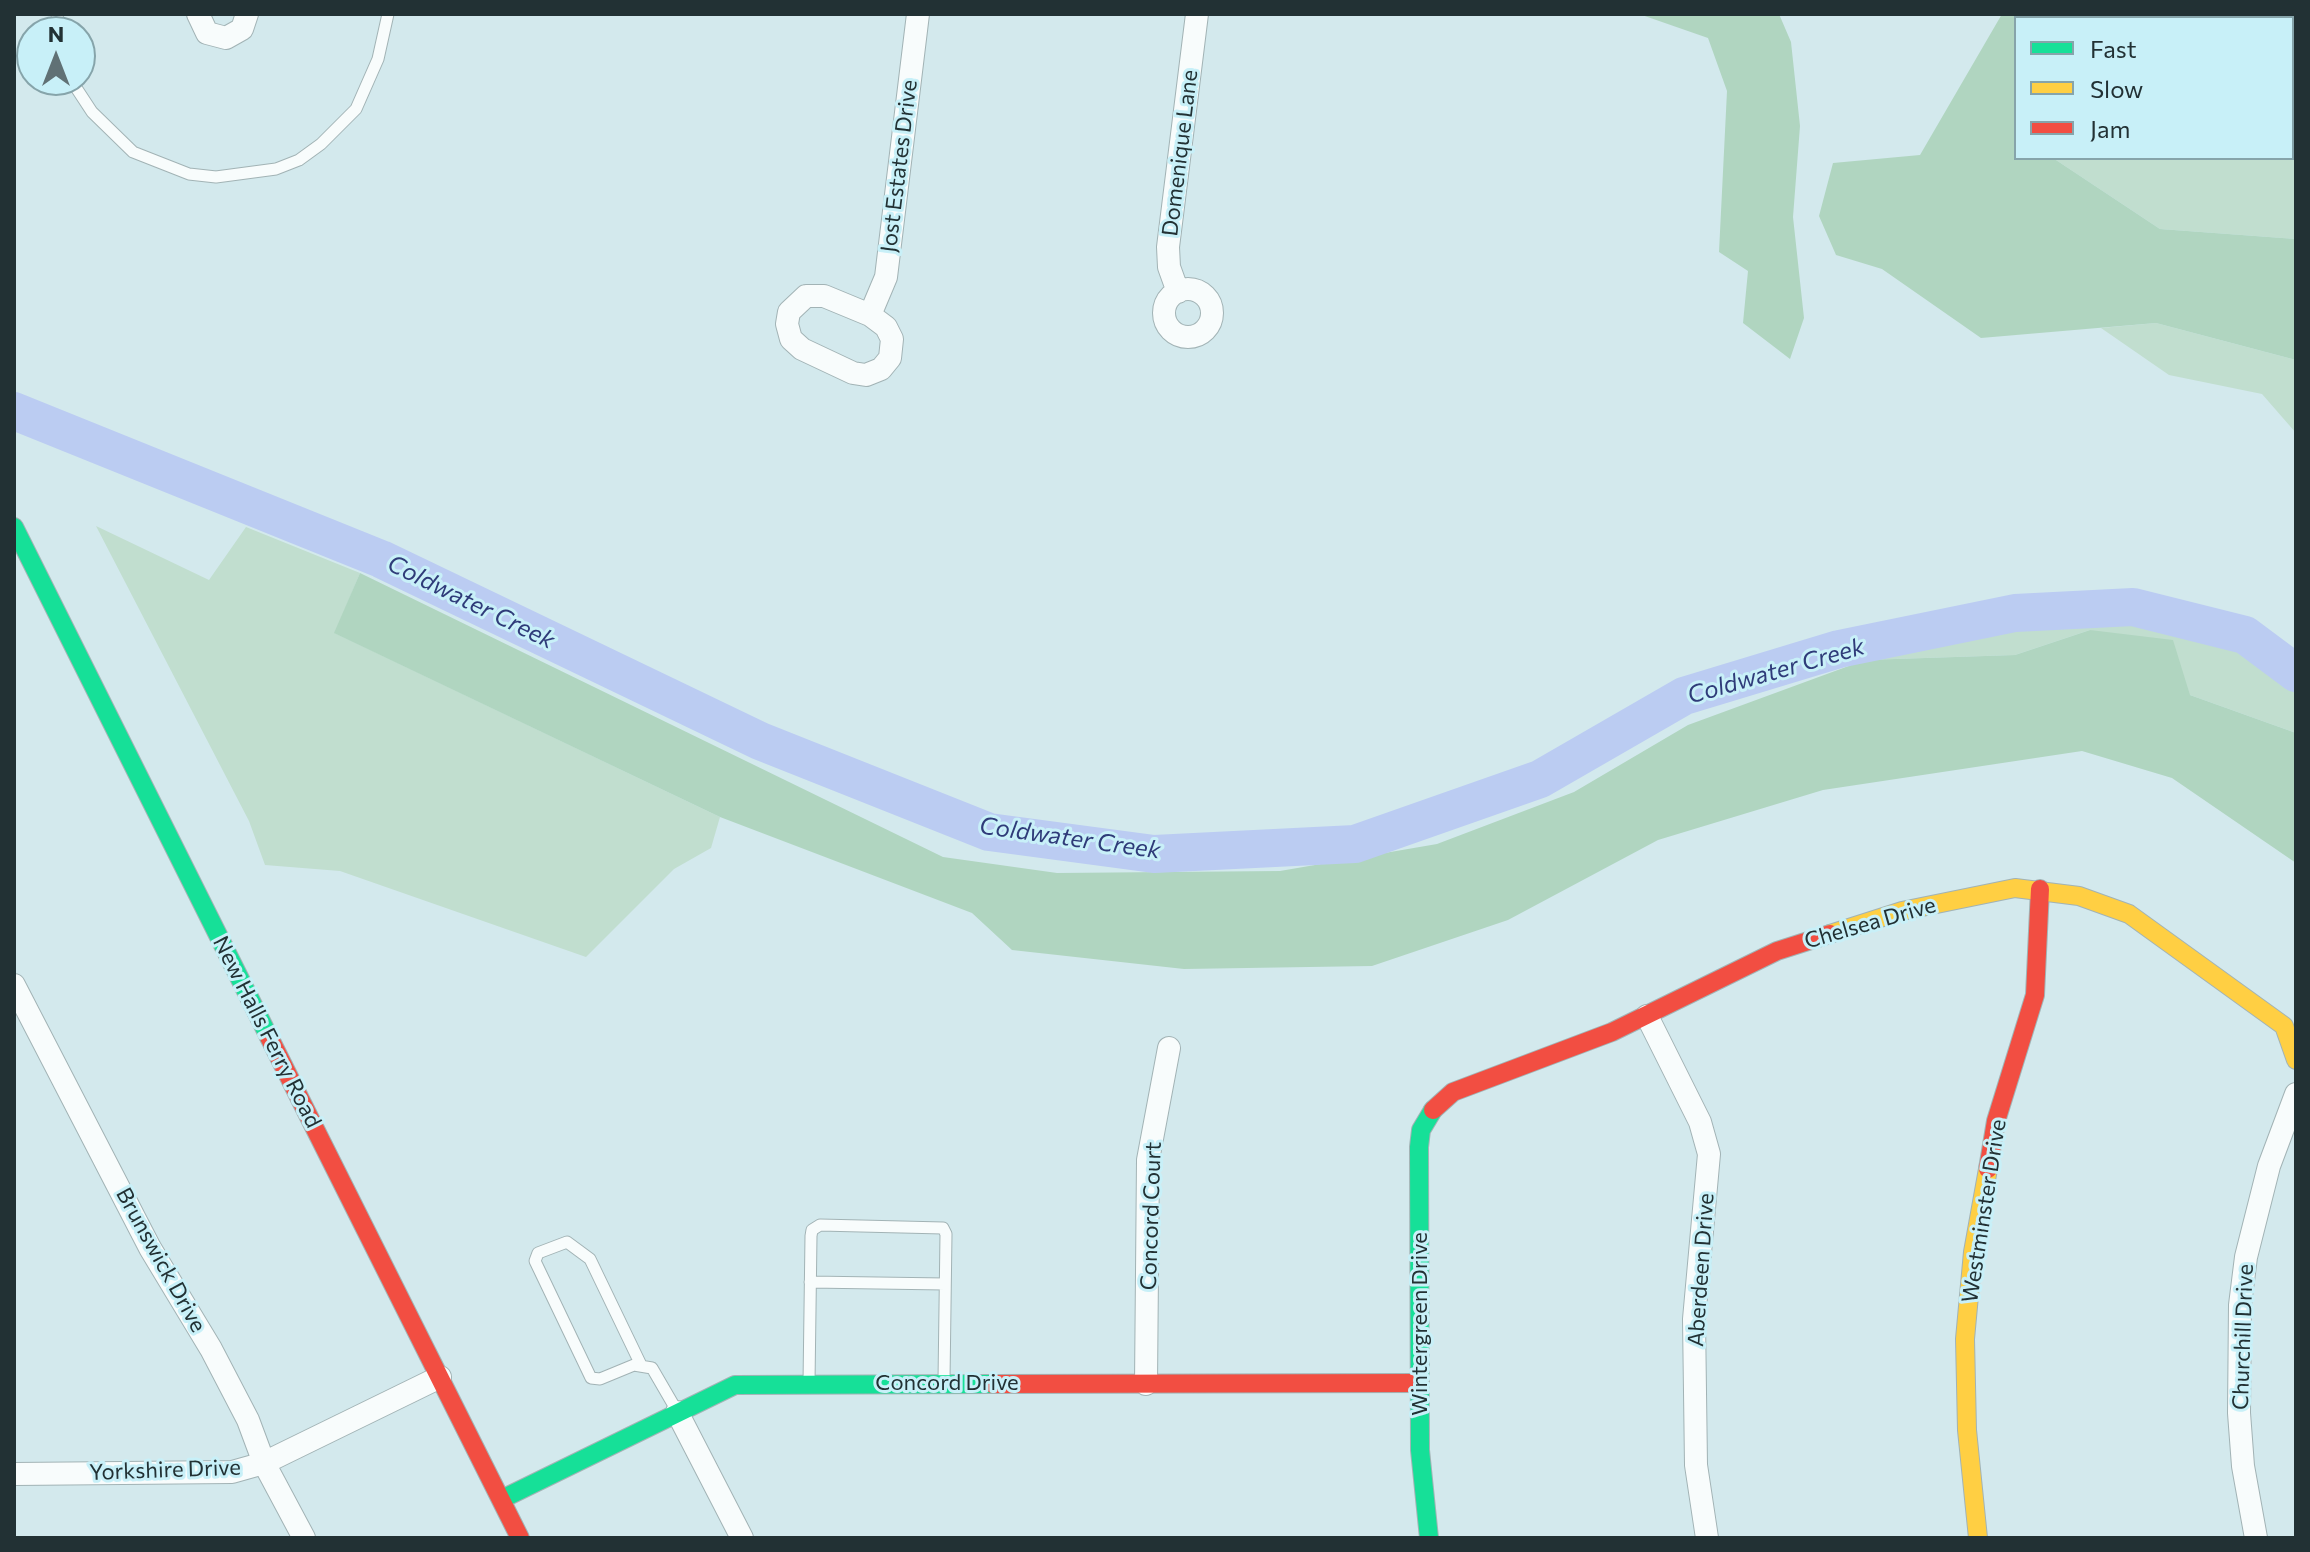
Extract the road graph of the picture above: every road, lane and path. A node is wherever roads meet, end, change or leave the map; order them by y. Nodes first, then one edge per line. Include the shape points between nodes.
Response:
1 (198, 14) edge
2 (247, 14) edge
3 (388, 14) edge
4 (918, 14) edge
5 (1197, 14) edge
6 (82, 96) edge
7 (1178, 292) dead end
8 (870, 315) junction
9 (14, 527) edge
10 (2040, 889) junction
11 (14, 985) edge
12 (1647, 1016) junction
13 (1169, 1048) dead end
14 (2294, 1053) edge
15 (2296, 1094) edge
16 (1431, 1112) joint
17 (810, 1282) junction
18 (945, 1284) junction
19 (641, 1365) junction
20 (440, 1377) junction
21 (809, 1383) junction
22 (944, 1383) junction
23 (1420, 1383) junction
24 (1146, 1384) junction
25 (677, 1412) junction
26 (264, 1463) junction
27 (14, 1474) edge
28 (502, 1499) junction
29 (304, 1538) edge
30 (520, 1538) edge
31 (742, 1538) edge
32 (1429, 1538) edge
33 (1707, 1538) edge
34 (1978, 1538) edge
35 (2256, 1538) edge

1 - 2 street via 207,33 226,38 242,29
3 - 6 lane via 378,59 356,109 321,144 276,169 216,177 189,174 133,152
4 - 8 street, Jost Estates Drive via 886,277
5 - 7 street, Domenique Lane via 1168,247
8 - 8 street via 824,296 806,296 789,312 787,324 791,339 802,349 866,375 890,358 892,339
9 - 20 street, New Halls Ferry Road
10 - 12 street, Chelsea Drive via 2015,888 1927,905 1791,946
10 - 14 street, Chelsea Drive via 2129,914 2284,1026
10 - 34 street, Westminster Drive via 2035,995 1996,1121 1973,1252 1965,1339
11 - 26 street, Brunswick Drive via 150,1248 211,1349
12 - 16 street, Chelsea Drive via 1453,1092
12 - 33 street, Aberdeen Drive via 1700,1122 1709,1154 1694,1319 1696,1465
13 - 24 street, Concord Court via 1148,1160
15 - 35 street, Churchill Drive via 2265,1181 2240,1305 2240,1426
16 - 23 street, Wintergreen Drive via 1419,1147
17 - 18 lane
17 - 18 lane via 816,1226 937,1227 946,1234
17 - 21 lane
18 - 22 lane
19 - 19 lane via 600,1379 588,1375 535,1261 538,1253 562,1242 573,1244 593,1264
19 - 25 lane via 657,1372
20 - 26 street, Yorkshire Drive
20 - 28 street, New Halls Ferry Road
21 - 22 street, Concord Drive
21 - 25 street, Concord Drive via 735,1385
22 - 24 street, Concord Drive
23 - 24 street, Concord Drive
23 - 32 street, Wintergreen Drive
25 - 28 street, Concord Drive
25 - 31 street
26 - 27 street, Yorkshire Drive via 232,1472
26 - 29 street, Brunswick Drive
28 - 30 street, New Halls Ferry Road

